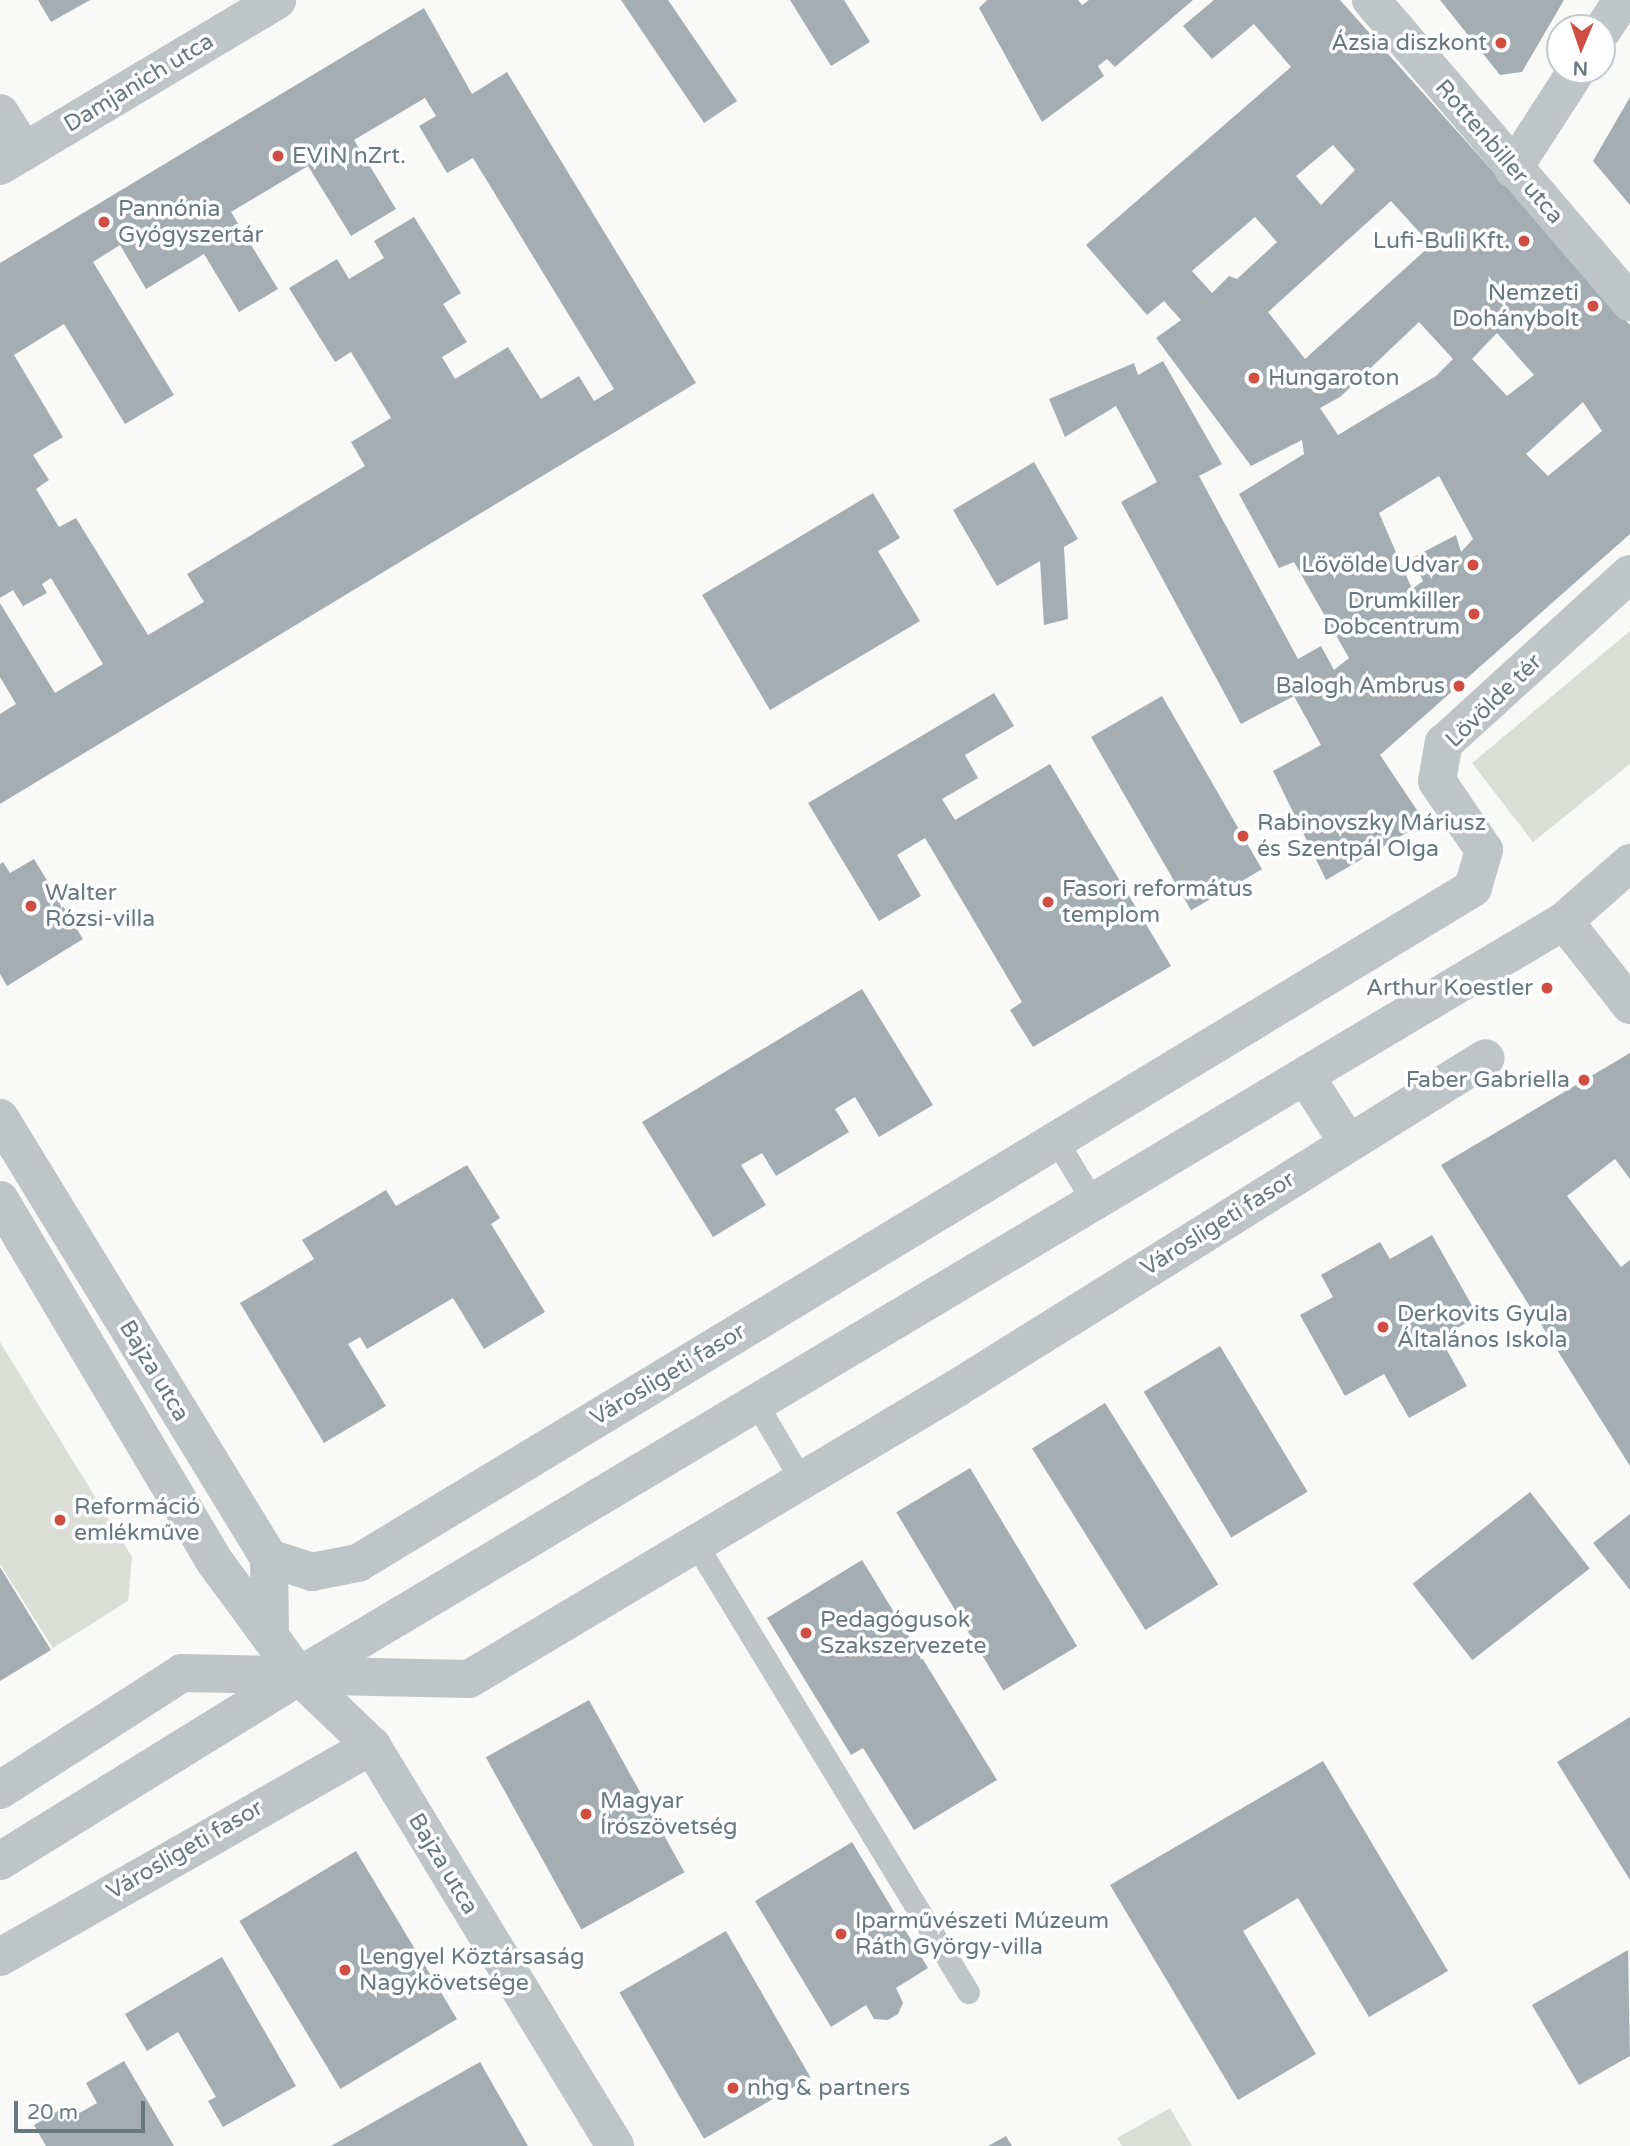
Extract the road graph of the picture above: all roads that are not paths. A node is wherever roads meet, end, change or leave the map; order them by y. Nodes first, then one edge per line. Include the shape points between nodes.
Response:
1 (277, 0) edge
2 (1371, 0) edge
3 (1568, 84) edge
4 (0, 113) edge
5 (12, 159) edge
6 (1513, 169) junction
7 (1630, 302) edge
8 (1630, 574) edge
9 (1484, 850) joint
10 (1630, 863) edge
11 (1564, 921) junction
12 (1630, 1005) edge
13 (1486, 1058) dead end
14 (1306, 1076) junction
15 (0, 1118) edge
16 (1056, 1140) junction
17 (1348, 1143) junction
18 (0, 1199) edge
19 (1094, 1203) junction
20 (62, 1219) junction
21 (24, 1240) junction
22 (756, 1404) junction
23 (803, 1481) junction
24 (697, 1546) junction
25 (269, 1558) junction
26 (270, 1635) junction
27 (299, 1676) junction
28 (372, 1746) junction
29 (0, 1790) edge
30 (0, 1861) edge
31 (0, 1957) edge
32 (968, 1992) dead end
33 (615, 2146) edge

1 - 5 street, Damjanich utca
2 - 6 street, Rottenbiller utca
3 - 6 street
4 - 5 street
6 - 7 street, Rottenbiller utca
8 - 9 street, Lövölde tér via 1444,743 1437,781
9 - 16 street, Városligeti fasor via 1473,888
10 - 11 street
11 - 12 street
11 - 14 street
13 - 17 street, Városligeti fasor
14 - 17 street
14 - 19 street
15 - 20 street, Bajza utca
16 - 19 lane
16 - 25 street, Városligeti fasor via 358,1563 312,1572
17 - 23 street, Városligeti fasor
18 - 21 street, Bajza utca
19 - 22 street
20 - 21 lane
20 - 25 street, Bajza utca
21 - 26 street, Bajza utca via 215,1562
22 - 23 lane
22 - 27 street
23 - 24 street, Városligeti fasor
24 - 27 street, Városligeti fasor via 470,1679
24 - 32 lane
25 - 26 street
26 - 27 street, Bajza utca
27 - 28 street, Bajza utca
27 - 29 street, Városligeti fasor via 182,1673
27 - 30 street
28 - 31 street, Városligeti fasor
28 - 33 street, Bajza utca

